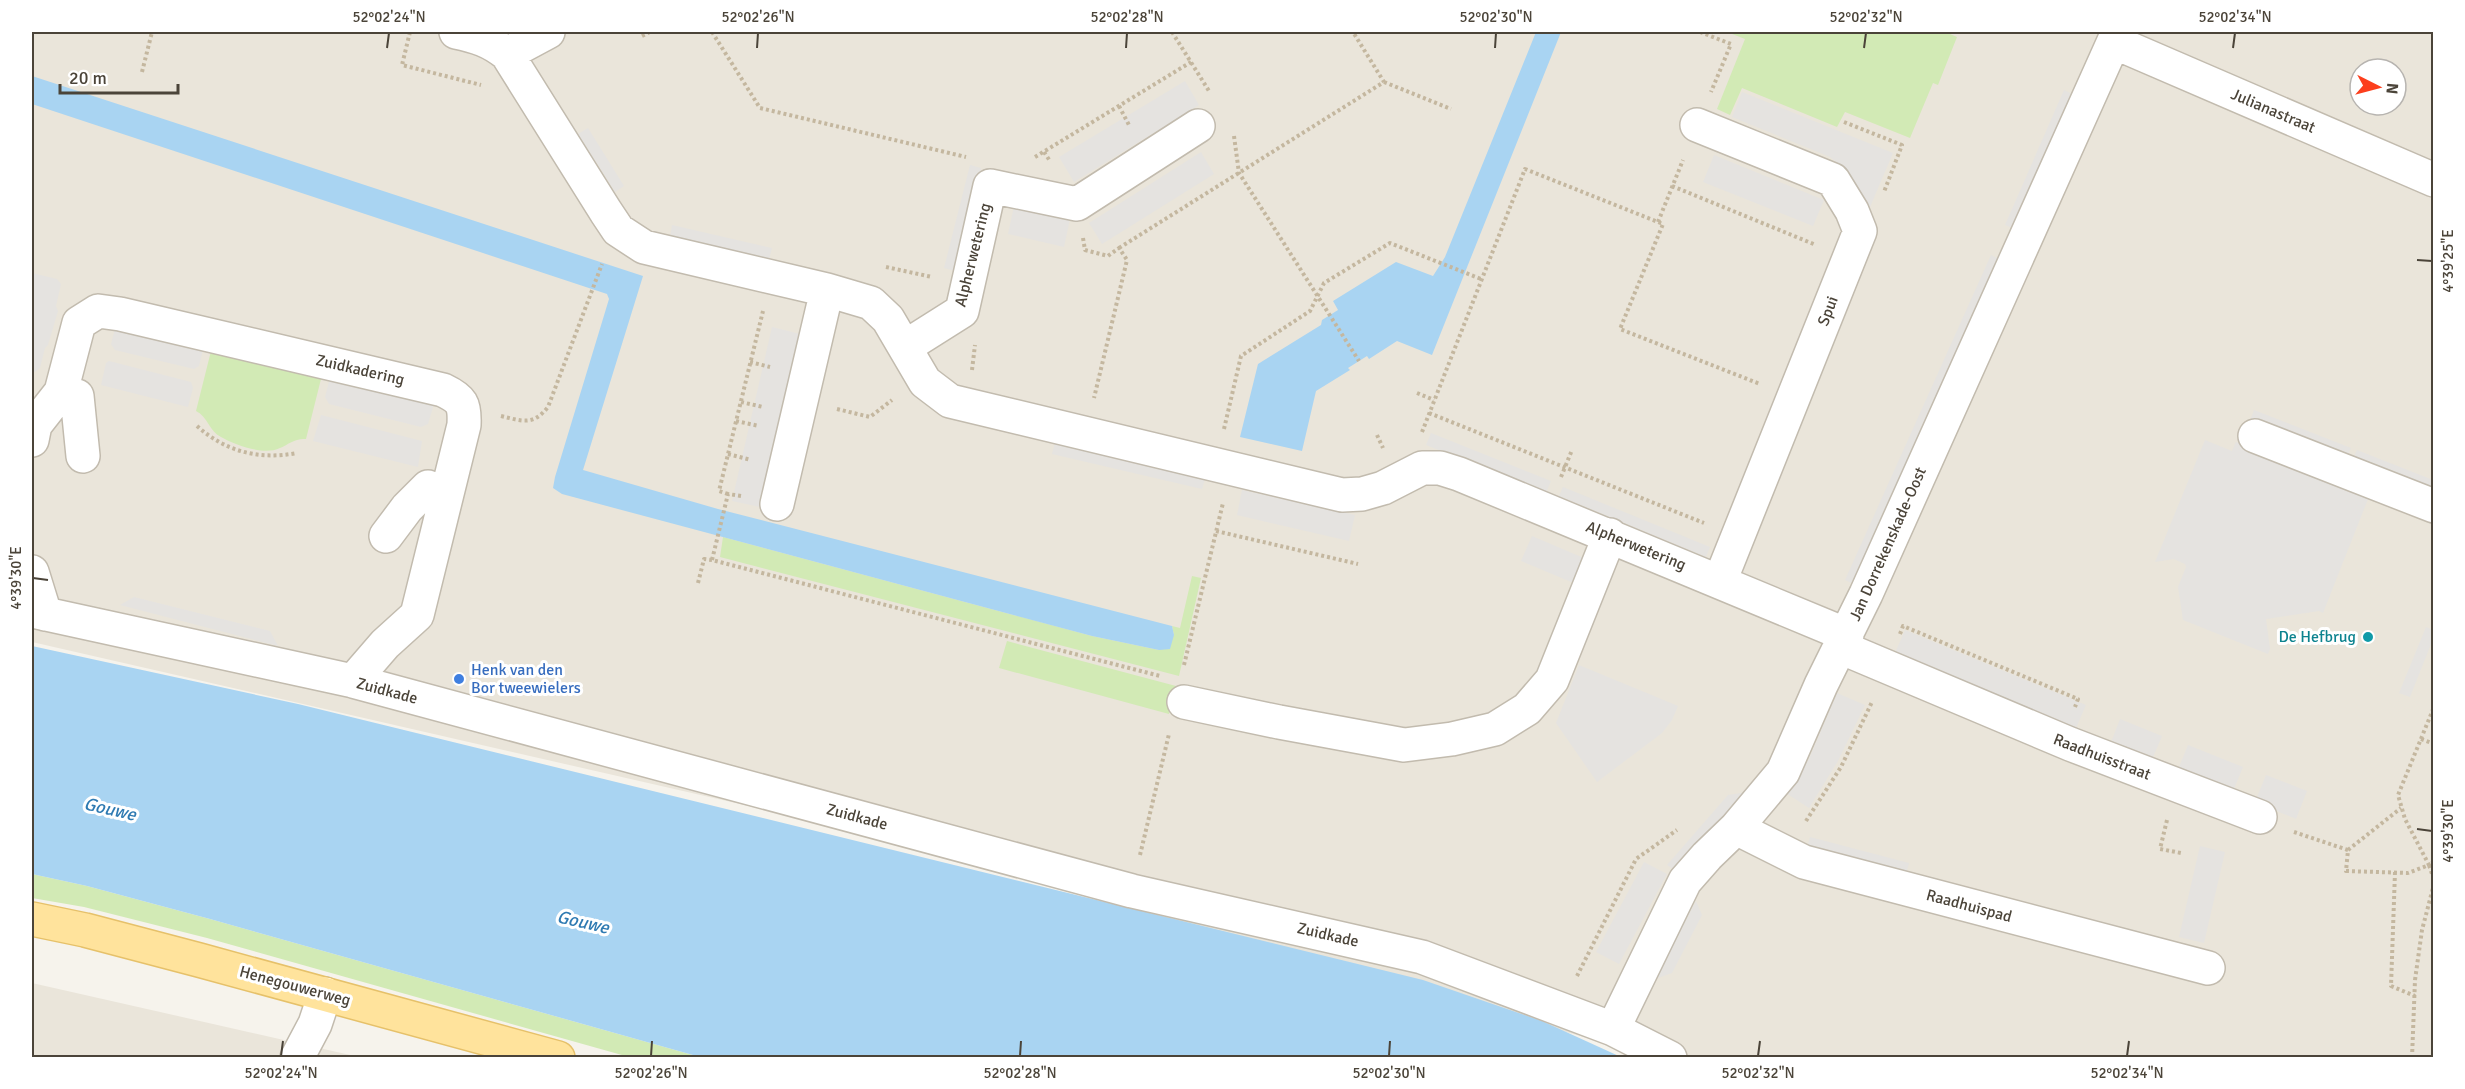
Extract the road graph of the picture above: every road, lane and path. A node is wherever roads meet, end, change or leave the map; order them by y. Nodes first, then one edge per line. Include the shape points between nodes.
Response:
1 (152, 32) edge
2 (410, 32) edge
3 (456, 32) edge
4 (548, 32) edge
5 (650, 32) edge
6 (712, 32) edge
7 (1353, 32) edge
8 (1700, 32) edge
9 (642, 36) dead end
10 (2116, 37) edge
11 (1731, 44) dead end
12 (1191, 62) dead end
13 (515, 66) junction
14 (142, 72) dead end
15 (1384, 82) junction
16 (1451, 109) dead end
17 (1844, 122) dead end
18 (1697, 125) dead end
19 (1198, 126) dead end
20 (1032, 159) dead end
21 (1239, 173) junction
22 (2433, 180) edge
23 (990, 186) junction
24 (1672, 186) dead end
25 (1077, 204) junction
26 (1857, 222) junction
27 (1119, 248) junction
28 (606, 255) dead end
29 (1849, 258) junction
30 (771, 277) junction
31 (1481, 279) junction
32 (827, 290) junction
33 (1317, 298) junction
34 (962, 311) junction
35 (905, 347) junction
36 (1359, 361) dead end
37 (922, 377) junction
38 (1417, 393) dead end
39 (77, 396) dead end
40 (1795, 398) junction
41 (802, 400) junction
42 (1434, 400) junction
43 (966, 405) junction
44 (465, 410) junction
45 (1429, 413) junction
46 (197, 426) dead end
47 (1086, 434) junction
48 (2255, 436) dead end
49 (32, 440) edge
50 (297, 453) dead end
51 (82, 456) dead end
52 (1422, 468) junction
53 (1232, 470) junction
54 (428, 487) dead end
55 (728, 494) dead end
56 (727, 499) dead end
57 (777, 504) dead end
58 (2433, 506) edge
59 (1216, 531) dead end
60 (386, 536) dead end
61 (1610, 536) junction
62 (1737, 536) junction
63 (712, 560) junction
64 (1358, 564) dead end
65 (32, 572) edge
66 (1720, 581) junction
67 (698, 583) dead end
68 (38, 612) edge
69 (1843, 641) junction
70 (353, 681) junction
71 (1177, 690) joint
72 (2433, 707) edge
73 (2421, 739) junction
74 (2433, 744) edge
75 (2176, 785) junction
76 (2401, 808) junction
77 (2260, 817) joint
78 (1680, 828) dead end
79 (1736, 828) junction
80 (2348, 850) junction
81 (2181, 853) dead end
82 (2431, 864) edge
83 (2395, 872) junction
84 (2433, 882) edge
85 (32, 920) edge
86 (2208, 968) dead end
87 (325, 994) junction
88 (2415, 996) junction
89 (1560, 1009) junction
90 (1613, 1029) junction
91 (297, 1058) edge
92 (558, 1058) edge
93 (1670, 1058) edge
94 (2412, 1058) edge

1 - 14 path
2 - 13 path via 402,65 503,90
3 - 13 street via 495,44
4 - 13 street
5 - 9 path
6 - 23 path via 760,108 986,161
7 - 15 path
8 - 11 path
10 - 22 street, Julianastraat
10 - 69 street, Jan Dorrekenskade-Oost
12 - 20 path
13 - 30 street via 618,230 658,251
15 - 16 path
15 - 21 path
17 - 26 path via 1902,145 1876,212
18 - 26 street via 1833,180
19 - 25 street
21 - 27 path
21 - 33 path
23 - 25 street, Alpherwetering
23 - 34 street, Alpherwetering
24 - 29 path
25 - 27 path via 1085,250 1108,256
26 - 29 street, Spui via 1860,231
27 - 47 path via 1127,260
28 - 44 path via 548,407 529,421
29 - 40 street, Spui
30 - 32 street
30 - 55 path via 720,491
31 - 33 path via 1390,243 1324,283
31 - 40 path via 1525,169 1663,224 1620,329
31 - 42 path
32 - 35 street via 871,303 888,319
32 - 41 street
33 - 36 path
33 - 53 path via 1310,311 1241,356 1223,432
34 - 35 street, Alpherwetering
34 - 43 path via 976,348
35 - 37 street
37 - 41 path via 870,417
37 - 43 street via 941,396
38 - 42 path
39 - 51 street
40 - 62 street, Spui
41 - 57 street
42 - 45 path
43 - 47 street
44 - 49 street, Zuidkadering via 458,397 443,390 98,311 79,323 61,392 35,425
44 - 70 street via 417,615
45 - 52 path via 1422,431
45 - 62 path
46 - 50 path via 230,449 258,455
47 - 53 street
48 - 58 street
52 - 53 street via 1383,488 1342,495
52 - 61 street, Alpherwetering via 1459,474
54 - 60 street
56 - 63 path
59 - 64 path
61 - 66 street, Alpherwetering
61 - 71 street via 1552,680 1551,701 1527,709 1495,729 1404,745
62 - 66 street, Spui
63 - 67 path via 704,560
63 - 71 path
65 - 68 street
66 - 69 street, Alpherwetering
68 - 70 street, Zuidkade
69 - 75 street, Raadhuisstraat via 2070,744
69 - 79 street, Jan Dorrekenskade-Oost via 1783,772
70 - 89 street, Zuidkade via 1132,891 1422,957
72 - 73 path
73 - 74 path
73 - 76 path via 2398,795
75 - 77 street, Raadhuisstraat
75 - 81 path via 2160,849
76 - 80 path
76 - 82 path
77 - 80 path
78 - 89 path via 1636,859
79 - 86 street, Raadhuispad via 1804,862
79 - 90 street, Jan Dorrekenskade-Oost via 1685,881
80 - 83 path via 2346,871
82 - 83 path via 2408,873
82 - 84 path
83 - 88 path via 2391,986
84 - 88 path via 2422,930
85 - 87 main road, Henegouwerweg via 85,930
87 - 91 street
87 - 92 main road, Henegouwerweg
88 - 94 path
89 - 90 street, Zuidkade
90 - 93 street, Zuidkade

